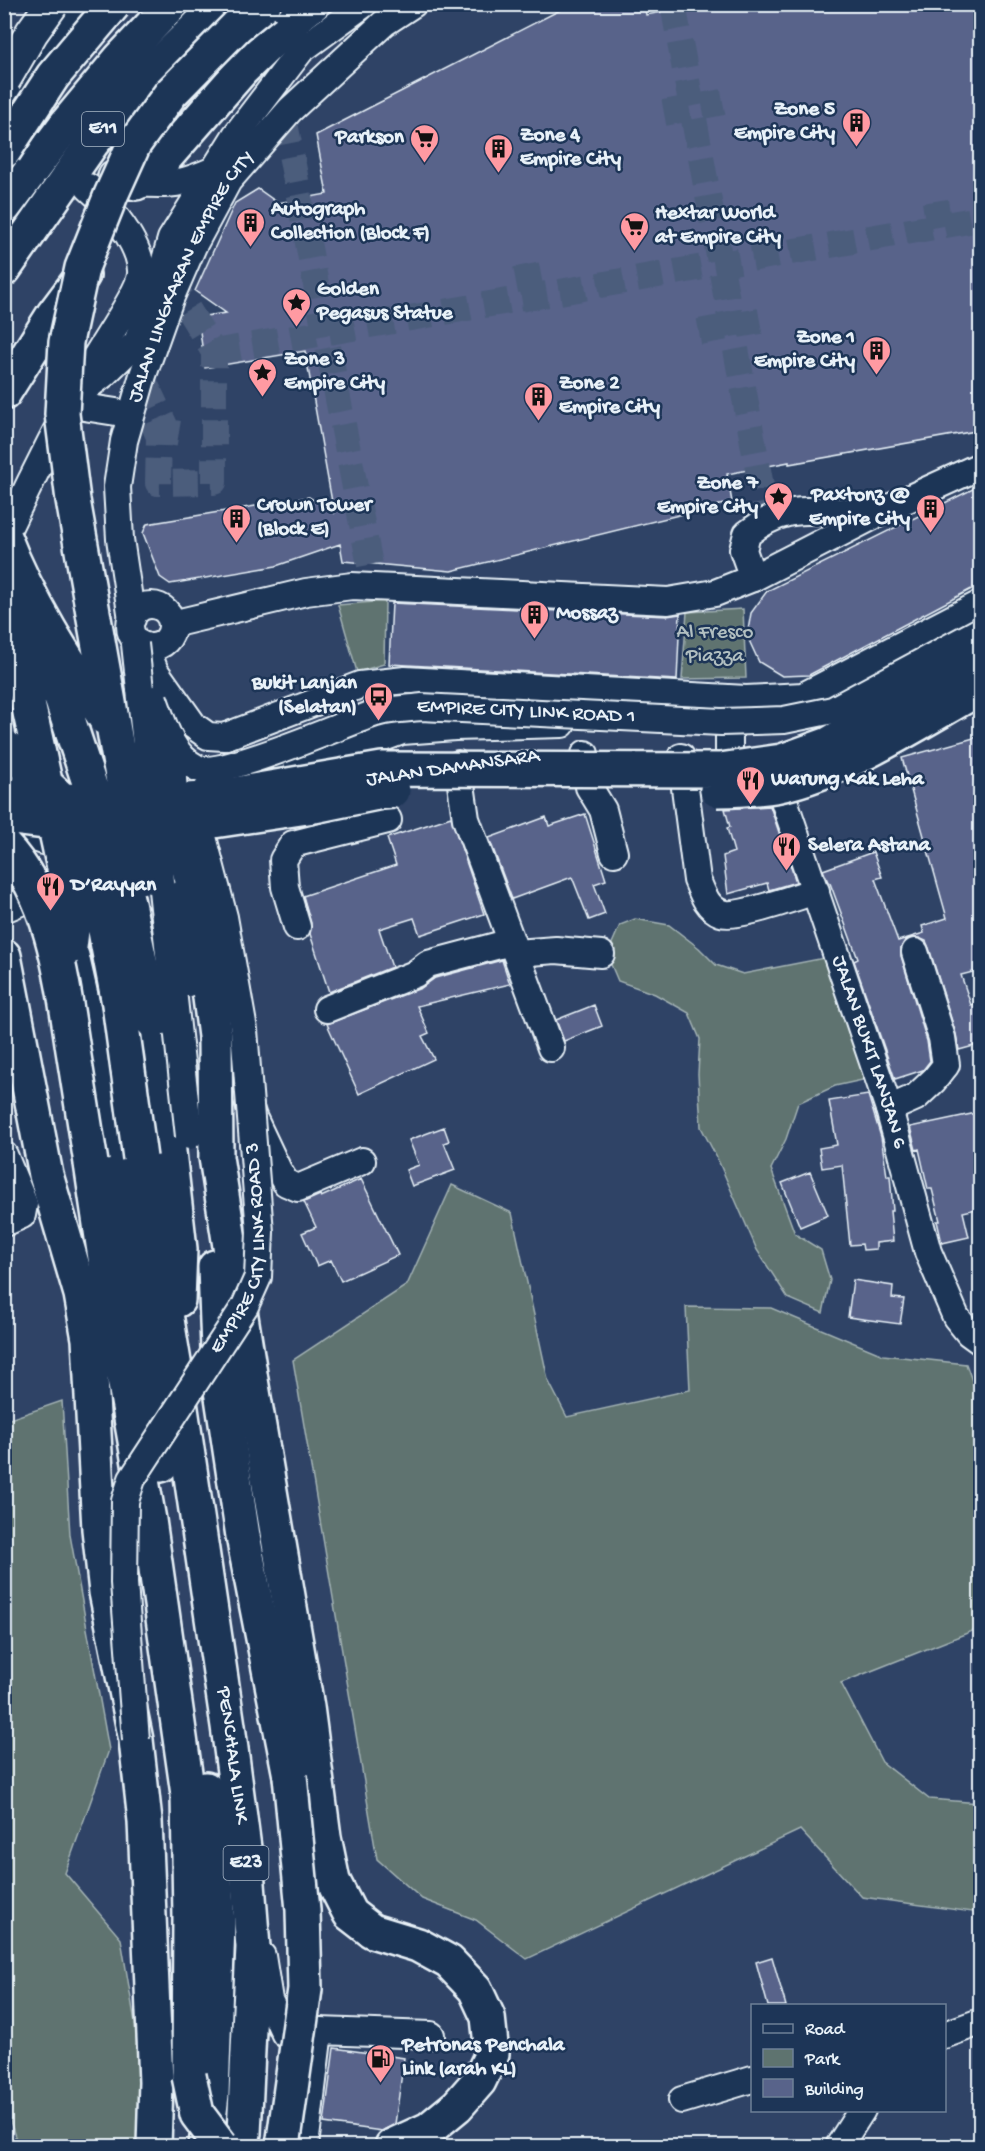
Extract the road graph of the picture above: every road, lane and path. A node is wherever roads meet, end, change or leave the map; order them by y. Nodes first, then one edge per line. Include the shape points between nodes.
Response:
1 (52, 4) edge
2 (73, 4) edge
3 (114, 4) edge
4 (172, 4) edge
5 (221, 4) edge
6 (264, 4) edge
7 (313, 4) edge
8 (364, 4) edge
9 (413, 4) edge
10 (348, 39) dead end
11 (40, 41) junction
12 (315, 61) junction
13 (4, 65) edge
14 (4, 80) edge
15 (23, 114) tunnel mouth
16 (4, 151) edge
17 (222, 164) junction
18 (113, 182) junction
19 (196, 198) junction
20 (4, 207) edge
21 (115, 216) junction
22 (193, 229) dead end
23 (139, 253) junction
24 (4, 269) edge
25 (162, 281) junction
26 (4, 393) edge
27 (72, 401) junction
28 (116, 412) tunnel mouth
29 (981, 465) edge
30 (899, 503) junction
31 (4, 537) edge
32 (753, 578) junction
33 (4, 596) edge
34 (4, 614) edge
35 (980, 621) edge
36 (172, 624) junction
37 (138, 640) junction
38 (981, 651) edge
39 (981, 658) edge
40 (975, 687) edge
41 (436, 693) dead end
42 (803, 696) junction
43 (167, 703) dead end
44 (566, 703) dead end
45 (642, 718) junction
46 (736, 719) junction
47 (547, 724) junction
48 (455, 727) junction
49 (414, 730) junction
50 (389, 736) junction
51 (4, 748) edge
52 (585, 754) junction
53 (769, 756) junction
54 (681, 757) junction
55 (729, 757) junction
56 (250, 759) junction
57 (458, 764) junction
58 (4, 794) edge
59 (4, 802) edge
60 (273, 804) junction
61 (388, 820) dead end
62 (8, 831) edge
63 (98, 843) junction
64 (293, 844) junction
65 (150, 848) junction
66 (614, 854) dead end
67 (816, 891) junction
68 (40, 893) junction
69 (4, 909) edge
70 (297, 927) dead end
71 (70, 947) junction
72 (514, 948) junction
73 (915, 952) dead end
74 (601, 954) dead end
75 (4, 956) edge
76 (327, 1009) dead end
77 (153, 1022) junction
78 (551, 1048) dead end
79 (889, 1109) junction
80 (154, 1151) junction
81 (4, 1155) edge
82 (216, 1157) junction
83 (362, 1161) dead end
84 (4, 1222) edge
85 (981, 1341) edge
86 (161, 1368) junction
87 (149, 1520) junction
88 (206, 1582) junction
89 (136, 1740) junction
90 (188, 1794) junction
91 (248, 1876) junction
92 (981, 2022) edge
93 (319, 2031) junction
94 (946, 2035) edge
95 (431, 2036) dead end
96 (751, 2080) edge
97 (682, 2100) dead end
98 (861, 2112) edge
99 (298, 2144) edge
100 (154, 2146) edge
101 (173, 2146) edge
102 (206, 2146) edge
103 (220, 2146) edge
104 (241, 2146) edge
105 (392, 2146) edge
106 (839, 2146) edge

1 - 14 main road, bridge
2 - 11 highway
3 - 16 highway, bridge via 53,76
4 - 20 highway, E11 via 120,58
5 - 24 highway, E11 via 147,76 92,143
6 - 77 highway, bridge via 171,93 134,144 82,268 66,342 62,414 73,500 140,877
7 - 18 highway via 242,70 158,168 151,174
8 - 12 street
9 - 12 street, JALAN LINGKARAN EMPIRE CITY
10 - 12 street via 328,60 329,65
11 - 13 highway
11 - 15 highway via 25,60 14,85
12 - 17 street via 236,135
12 - 37 street, JALAN LINGKARAN EMPIRE CITY via 290,110 228,181 193,246 134,402 117,487 120,539
17 - 18 street via 189,181 167,185
17 - 19 street
18 - 21 street via 98,195
19 - 22 street
19 - 25 street via 171,239
21 - 23 street
21 - 26 highway via 109,239 53,315
23 - 25 street via 149,275
23 - 27 street via 141,275 134,293
25 - 27 street via 138,350
27 - 28 street
27 - 31 street
29 - 30 street
30 - 32 street
30 - 32 street via 865,511 798,511 767,519 747,534 743,550
31 - 82 highway, bridge via 58,647 166,814 185,855 197,898 215,1036
32 - 36 street via 715,593 668,601 352,586 306,592
33 - 77 highway, bridge via 29,627 62,701 126,894
34 - 71 highway, bridge via 20,667 74,914
35 - 42 street
35 - 45 street, EMPIRE CITY LINK ROAD 1, bridge via 833,710 784,720
36 - 37 street via 165,642 152,647
36 - 37 street via 166,612 154,606 141,608
37 - 42 street via 194,726 208,736 224,738 360,686 405,680 746,699
37 - 56 street, EMPIRE CITY LINK ROAD 1, bridge via 154,699 179,755 198,769
37 - 80 street, bridge
38 - 46 street, JALAN DAMANSARA via 905,686 799,727
39 - 58 highway, bridge via 829,744 782,761 730,768 382,769 206,799 108,804
40 - 53 street, JALAN DAMANSARA via 805,748
40 - 62 highway, bridge via 833,768 768,787 382,792 207,822 117,831
41 - 48 street
42 - 46 street
43 - 80 street, bridge via 190,999
44 - 47 street
45 - 46 street, bridge
45 - 56 street, EMPIRE CITY LINK ROAD 1, bridge via 422,707 378,712
46 - 47 street, JALAN DAMANSARA via 687,717
46 - 55 street
47 - 48 street, JALAN DAMANSARA
48 - 49 street, JALAN DAMANSARA
49 - 50 street, JALAN DAMANSARA
49 - 50 street via 389,691
50 - 63 street, JALAN DAMANSARA via 189,806
51 - 71 highway, bridge via 54,912
51 - 80 highway, bridge via 68,805 98,894
52 - 54 street, JALAN DAMANSARA
52 - 57 street, JALAN DAMANSARA
52 - 66 street via 590,787 603,810
53 - 55 street, JALAN DAMANSARA
53 - 67 street, JALAN BUKIT LANJAN 6
54 - 55 street, JALAN DAMANSARA
54 - 67 street via 697,880 712,908 723,914 752,910
56 - 89 street, EMPIRE CITY LINK ROAD 3, bridge via 205,792 198,818 224,917 244,1030 260,1232 258,1277 245,1306 132,1479 125,1501 124,1583
57 - 60 street, JALAN DAMANSARA via 359,782
57 - 72 street via 466,819
59 - 62 street
60 - 64 street
60 - 65 street, JALAN DAMANSARA
61 - 64 street
62 - 63 street via 46,843
62 - 68 street
62 - 87 highway, bridge via 56,951
63 - 68 street, JALAN DAMANSARA
64 - 70 street via 283,860 285,887
65 - 68 street, JALAN DAMANSARA
65 - 83 street via 177,928 197,957 227,1034 253,1117 286,1182 298,1188
67 - 79 street, JALAN BUKIT LANJAN 6
68 - 69 street, JALAN DAMANSARA
71 - 80 highway
72 - 74 street
72 - 76 street via 428,964 415,974
72 - 78 street
73 - 79 street via 942,1038 945,1065 916,1097
75 - 89 highway, bridge via 46,1175 81,1294 89,1339 106,1592
77 - 80 highway
79 - 85 street, JALAN BUKIT LANJAN 6 via 932,1262 956,1317
80 - 86 highway
80 - 88 highway via 203,1403
81 - 84 street via 24,1204 22,1215
82 - 99 highway, bridge via 219,1377 243,1536 290,1776 303,1910 305,1989
82 - 105 highway, bridge via 333,1881 350,1914 372,1931 418,1946 449,1962 475,1989 488,2017 492,2054 479,2081 429,2130
86 - 87 highway, bridge via 147,1434
86 - 88 highway, PENCHALA LINK / E23
86 - 102 highway, PENCHALA LINK / E23 via 218,1924 212,2094
87 - 90 highway
88 - 91 highway, PENCHALA LINK / E23
89 - 100 highway via 149,1905 156,2082
90 - 101 highway via 174,1855
90 - 103 highway, bridge via 189,2076 197,2114
91 - 93 street via 269,2000 285,2034
91 - 104 highway, PENCHALA LINK / E23 via 253,1947
92 - 94 street
93 - 95 street
93 - 99 street
96 - 97 street
98 - 106 street

